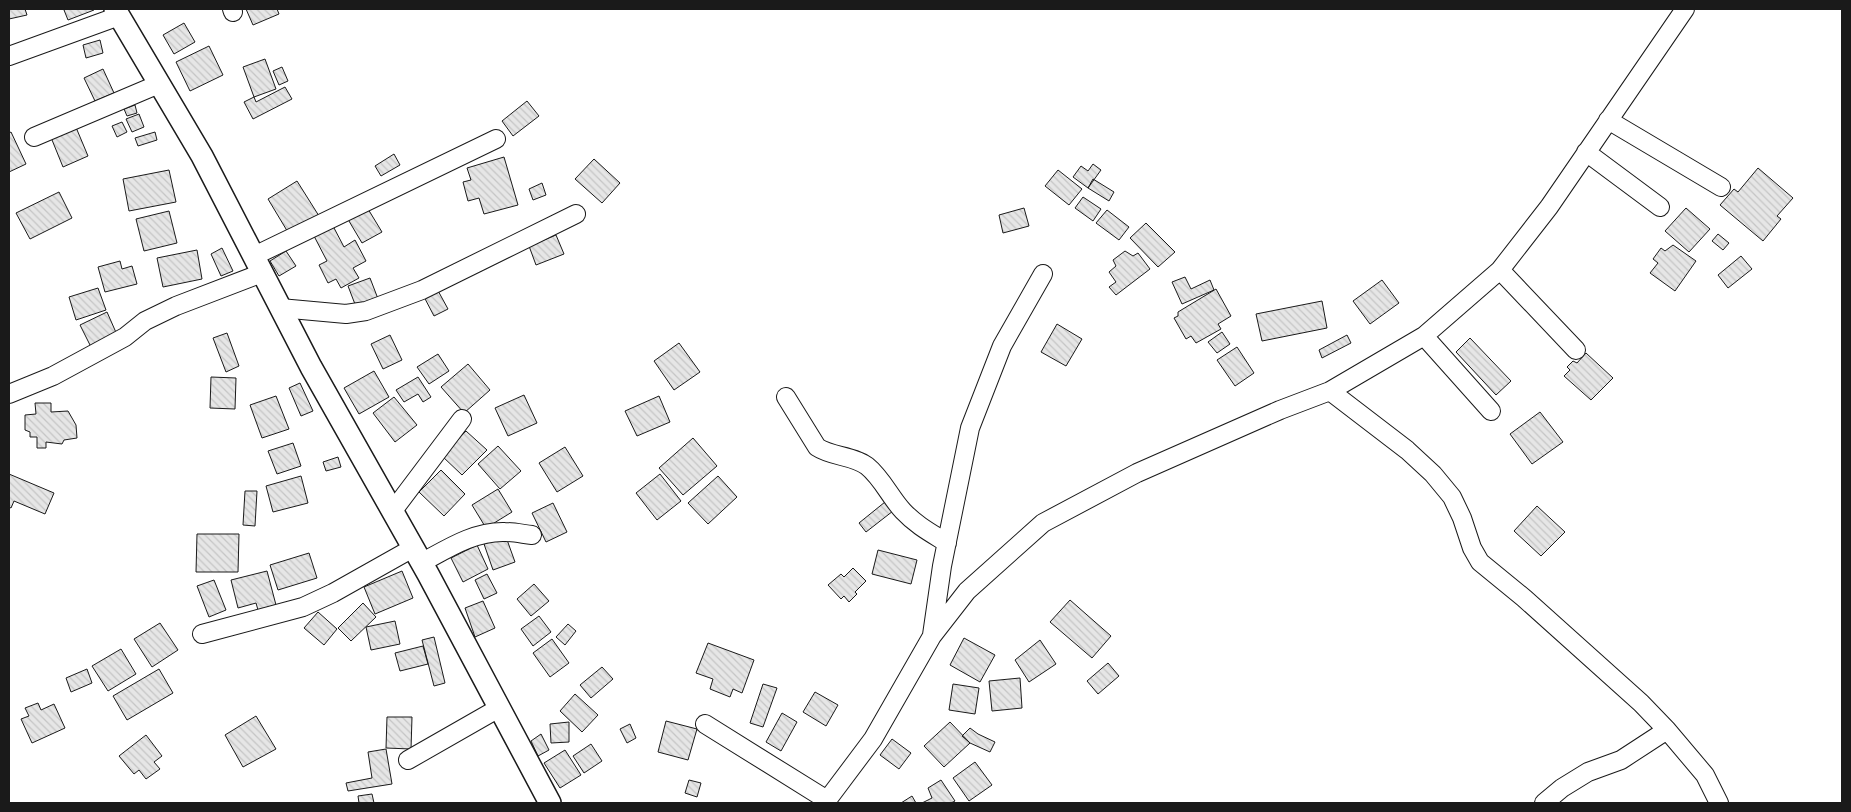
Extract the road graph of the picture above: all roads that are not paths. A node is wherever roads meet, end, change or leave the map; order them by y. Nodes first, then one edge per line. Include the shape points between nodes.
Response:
1 (1685, 9) edge
2 (117, 12) edge
3 (9, 56) edge
4 (159, 84) junction
5 (1608, 120) junction
6 (34, 137) dead end
7 (496, 138) dead end
8 (1586, 152) junction
9 (1721, 187) dead end
10 (1660, 207) dead end
11 (576, 214) dead end
12 (258, 265) junction
13 (1500, 270) junction
14 (1043, 274) dead end
15 (280, 308) junction
16 (1424, 336) junction
17 (1576, 350) dead end
18 (1330, 391) junction
19 (9, 394) edge
20 (786, 397) dead end
21 (1491, 411) dead end
22 (462, 419) dead end
23 (392, 512) junction
24 (532, 535) dead end
25 (947, 543) junction
26 (417, 556) junction
27 (202, 634) dead end
28 (932, 636) junction
29 (499, 708) junction
30 (705, 724) dead end
31 (1667, 730) junction
32 (408, 760) dead end
33 (826, 802) edge
34 (550, 803) edge
35 (1544, 803) edge
36 (1719, 803) edge

1 - 5 street
2 - 3 street
2 - 4 main road
4 - 6 street
4 - 12 main road via 202,156
5 - 8 street
5 - 9 street
7 - 12 street
8 - 10 street
8 - 13 street
11 - 15 street via 422,290 366,311 346,314
12 - 15 main road
12 - 19 street via 145,321 125,337 53,376
13 - 16 street
13 - 17 street
14 - 25 street via 1002,346 970,428
15 - 23 main road
16 - 18 street
16 - 21 street
18 - 28 street via 1137,473 1043,523 967,590
18 - 31 street via 1433,474 1452,497 1480,562 1627,690
20 - 25 street via 817,447 866,465 902,510 920,527
22 - 23 street
23 - 26 main road
24 - 26 street via 488,534
25 - 28 street
26 - 27 street via 303,607
26 - 29 main road
28 - 33 street via 873,739
29 - 32 street
29 - 34 main road
30 - 33 street
31 - 35 street via 1621,760 1588,772
31 - 36 street via 1705,774

